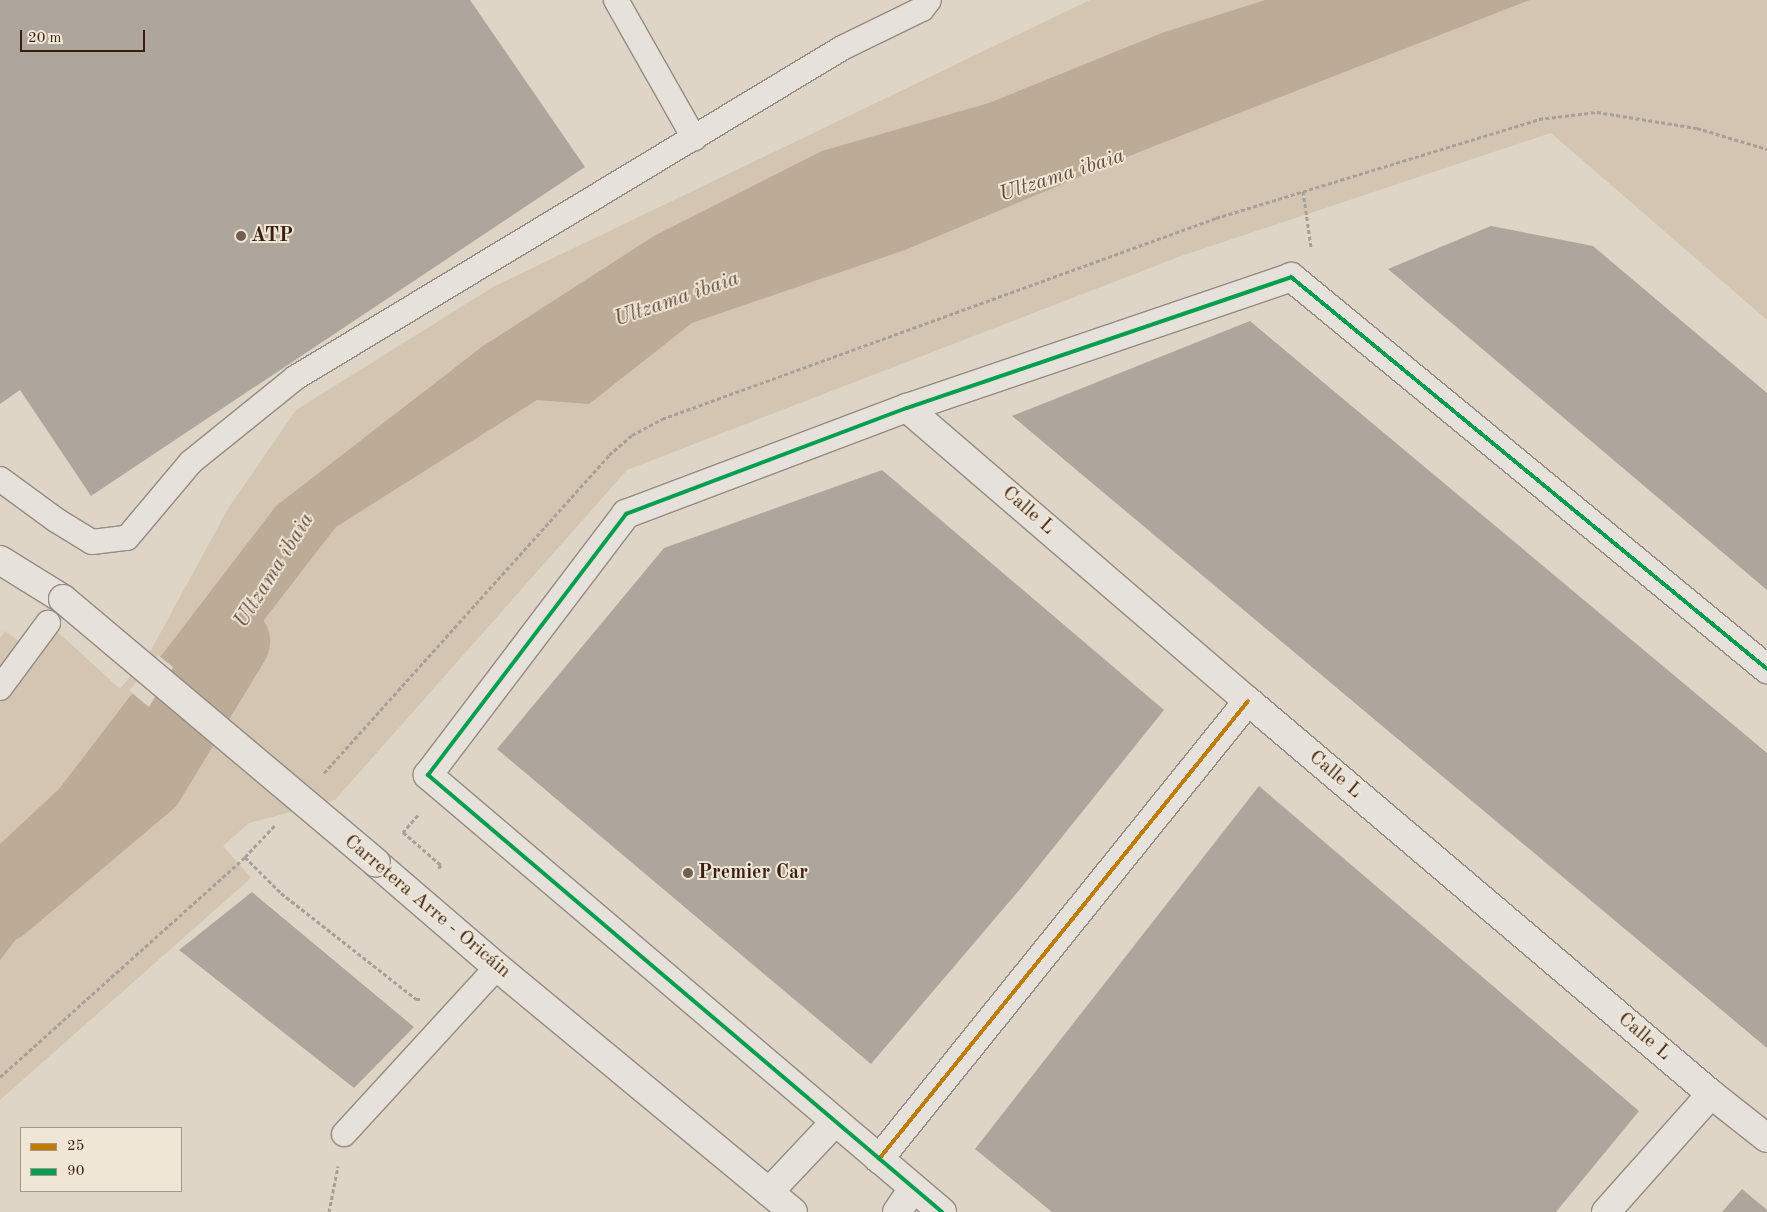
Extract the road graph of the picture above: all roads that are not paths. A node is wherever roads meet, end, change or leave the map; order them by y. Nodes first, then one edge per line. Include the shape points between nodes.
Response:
1 (616, 0) edge
2 (929, 0) edge
3 (694, 138) junction
4 (907, 408) junction
5 (0, 479) edge
6 (0, 560) edge
7 (48, 623) dead end
8 (1767, 669) edge
9 (0, 688) edge
10 (1248, 701) junction
11 (497, 967) junction
12 (1711, 1094) junction
13 (835, 1122) junction
14 (344, 1134) road end
15 (1767, 1138) edge
16 (879, 1159) junction
17 (913, 1188) junction
18 (770, 1192) junction
19 (793, 1212) edge
20 (897, 1212) edge
21 (942, 1212) edge
22 (1606, 1212) edge

1 - 3 lane
2 - 3 lane via 922,9 842,48
3 - 5 lane via 295,378 190,462 127,538 92,542
4 - 8 street via 1291,276
4 - 10 street, Calle L
4 - 13 street via 626,514 428,775
6 - 11 street, Carretera Arre - Oricáin, bridge via 63,599
7 - 9 lane
10 - 12 street, Calle L
10 - 16 street
11 - 14 lane
11 - 18 street, Carretera Arre - Oricáin
12 - 15 street, Calle L
12 - 22 street
13 - 16 street
13 - 18 street
16 - 17 street
17 - 20 street
17 - 21 street
18 - 19 street, Carretera Arre - Oricáin

